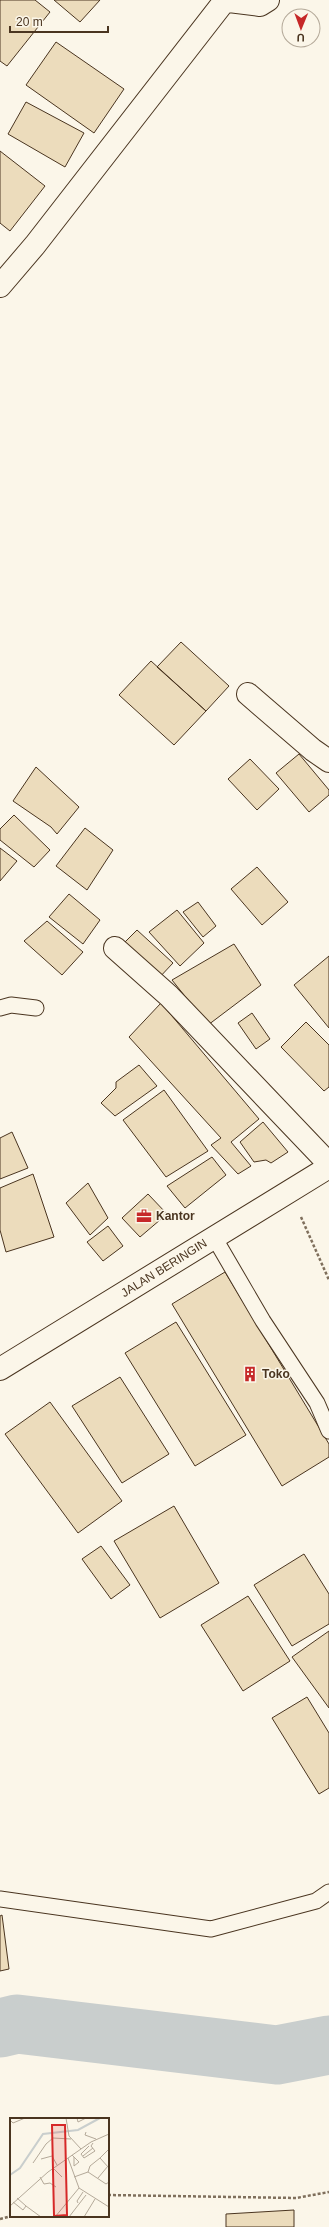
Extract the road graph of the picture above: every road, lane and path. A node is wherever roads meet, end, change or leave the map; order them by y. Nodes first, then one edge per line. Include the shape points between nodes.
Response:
1 (268, 0) edge
2 (0, 286) edge
3 (248, 694) dead end
4 (329, 761) edge
5 (115, 948) dead end
6 (0, 1008) edge
7 (36, 1008) dead end
8 (329, 1164) edge
9 (329, 1168) edge
10 (291, 1192) junction
11 (214, 1237) junction
12 (329, 1280) edge
13 (0, 1369) edge
14 (329, 1431) edge
15 (329, 1892) edge
16 (0, 1899) edge
17 (329, 2192) edge
18 (109, 2195) edge
19 (10, 2216) edge
20 (0, 2219) edge

1 - 2 street via 260,5 223,2 40,239
3 - 4 street
5 - 8 street via 169,996
6 - 7 lane
9 - 10 street, JALAN BERINGIN
10 - 11 street, JALAN BERINGIN
10 - 12 path
11 - 13 street, JALAN BERINGIN
11 - 14 lane via 263,1321 317,1403
15 - 16 lane via 316,1901 212,1929
17 - 18 path via 296,2198
19 - 20 path

